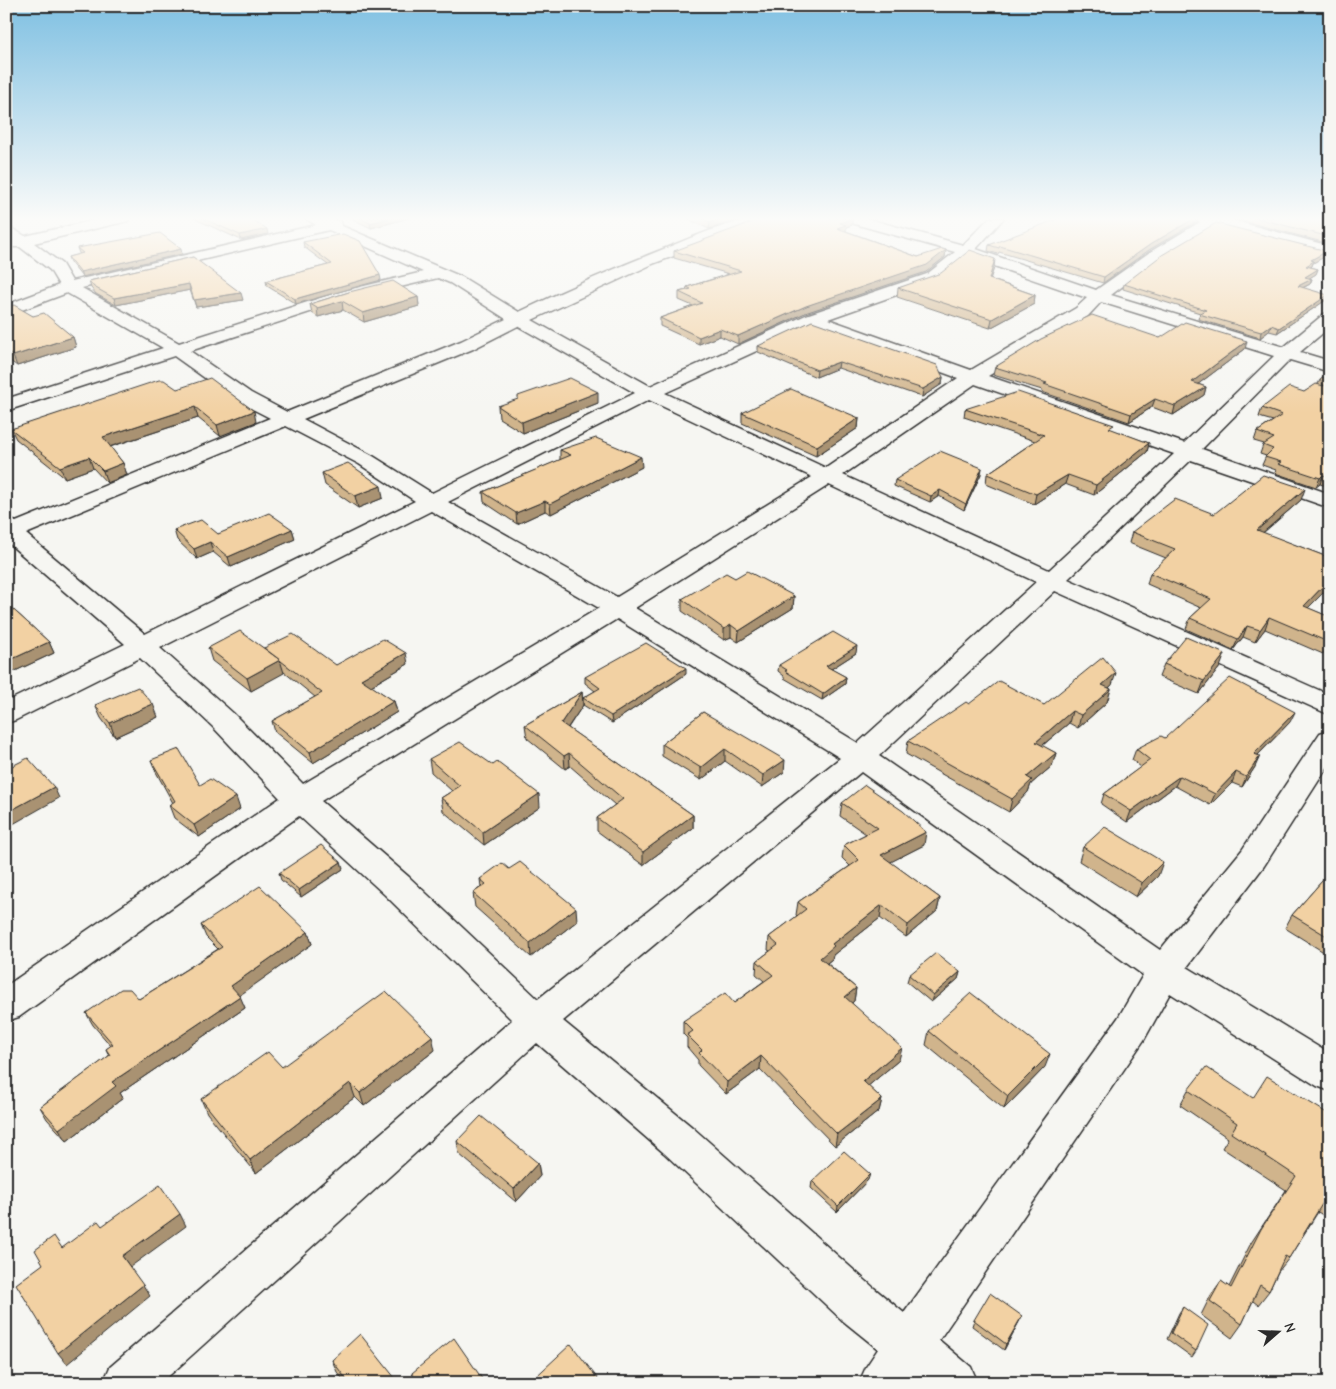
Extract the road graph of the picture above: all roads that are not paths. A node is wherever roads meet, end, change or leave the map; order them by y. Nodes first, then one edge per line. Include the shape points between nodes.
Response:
1 (65, 283) edge
2 (84, 283) edge
3 (396, 283) edge
4 (460, 283) edge
5 (600, 283) edge
6 (916, 283) edge
7 (1059, 283) edge
8 (1116, 283) edge
9 (68, 287) junction
10 (1098, 296) junction
11 (6, 311) edge
12 (1330, 318) edge
13 (518, 319) junction
14 (812, 319) junction
15 (174, 350) junction
16 (1286, 354) junction
17 (1330, 367) edge
18 (970, 378) junction
19 (650, 393) junction
20 (6, 405) edge
21 (284, 420) junction
22 (1188, 451) junction
23 (828, 475) junction
24 (1330, 501) edge
25 (431, 502) junction
26 (8, 530) edge
27 (1051, 580) junction
28 (619, 608) junction
29 (144, 647) junction
30 (1330, 706) edge
31 (6, 714) edge
32 (1330, 740) edge
33 (860, 756) junction
34 (300, 800) junction
35 (1164, 971) junction
36 (6, 1006) edge
37 (537, 1021) junction
38 (1330, 1074) edge
39 (907, 1345) junction
40 (126, 1383) edge
41 (882, 1383) edge
42 (955, 1383) edge

1 - 9 street
2 - 9 street
3 - 15 street via 345,295
4 - 13 street
5 - 13 street
6 - 14 street
7 - 10 street
8 - 10 street
9 - 11 street
9 - 15 street via 164,341
10 - 16 street
10 - 18 street via 1082,312
12 - 16 street
13 - 19 street
13 - 21 street via 467,346
14 - 18 street
14 - 19 street
15 - 20 street
15 - 21 street
16 - 17 street
16 - 22 street
18 - 22 street
18 - 23 street
19 - 23 street
19 - 25 street
21 - 25 street via 366,460
21 - 26 street
22 - 24 street
22 - 27 street
23 - 27 street
23 - 28 street
25 - 28 street
25 - 29 street
26 - 29 street
27 - 30 street
27 - 33 street
28 - 33 street
28 - 34 street
29 - 31 street
29 - 34 street via 224,720
32 - 35 street via 1252,858
33 - 35 street
33 - 37 street
34 - 36 street
34 - 37 street via 397,886
35 - 38 street
35 - 39 street via 1131,1029
37 - 39 street via 678,1140
37 - 40 street
39 - 41 street
39 - 42 street

